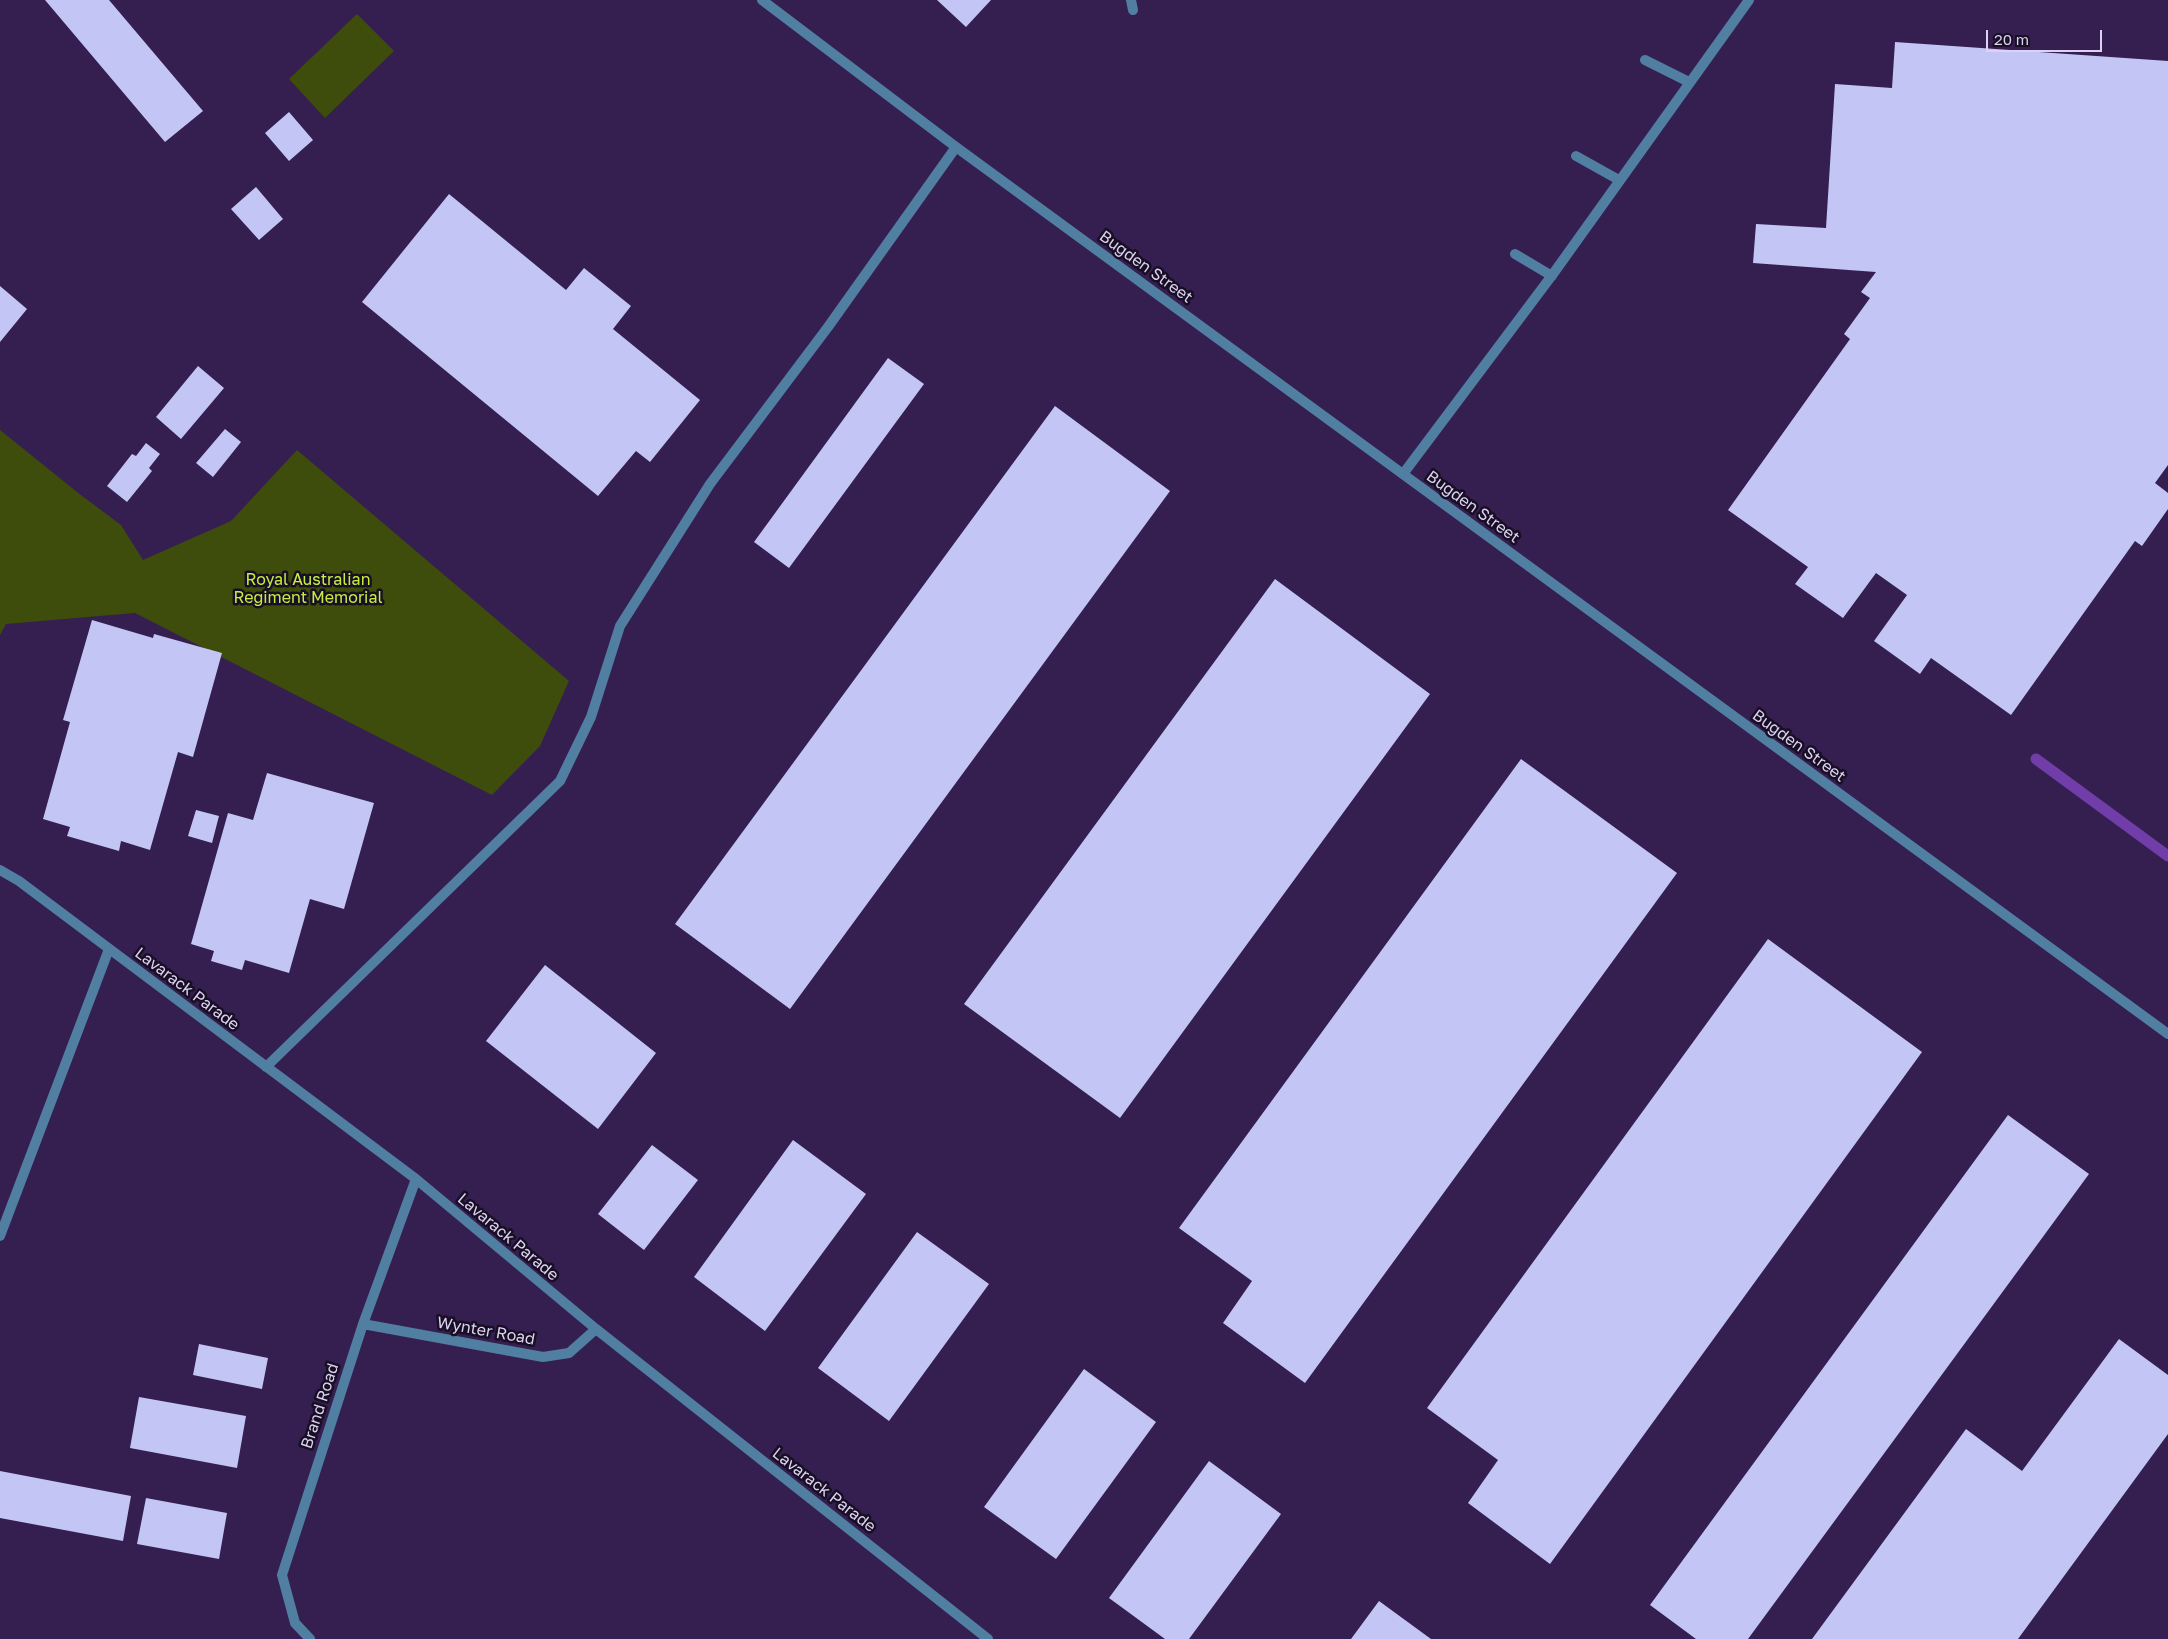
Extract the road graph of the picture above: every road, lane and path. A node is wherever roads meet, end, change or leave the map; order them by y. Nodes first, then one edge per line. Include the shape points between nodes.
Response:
1 (762, 0) edge
2 (1749, 0) edge
3 (1645, 60) dead end
4 (1689, 82) junction
5 (956, 147) junction
6 (1576, 156) dead end
7 (1619, 180) junction
8 (1515, 254) dead end
9 (1552, 276) junction
10 (1403, 474) junction
11 (0, 870) edge
12 (109, 948) junction
13 (2168, 1034) edge
14 (266, 1067) junction
15 (416, 1179) junction
16 (0, 1236) edge
17 (363, 1324) junction
18 (596, 1330) junction
19 (310, 1639) edge
20 (988, 1639) edge

1 - 5 lane, Bugden Street
2 - 4 lane
3 - 4 lane
4 - 7 lane
5 - 10 lane, Bugden Street
5 - 14 lane via 828,327 710,484 620,626 591,717 560,780
6 - 7 lane
7 - 9 lane
8 - 9 lane
9 - 10 lane
10 - 13 lane, Bugden Street
11 - 12 lane, Lavarack Parade
12 - 14 lane, Lavarack Parade
12 - 16 lane
14 - 15 lane, Lavarack Parade
15 - 17 lane, Brand Road
15 - 18 lane, Lavarack Parade
17 - 18 lane, Wynter Road via 543,1357 569,1353
17 - 19 lane, Brand Road via 282,1575 294,1623
18 - 20 lane, Lavarack Parade

